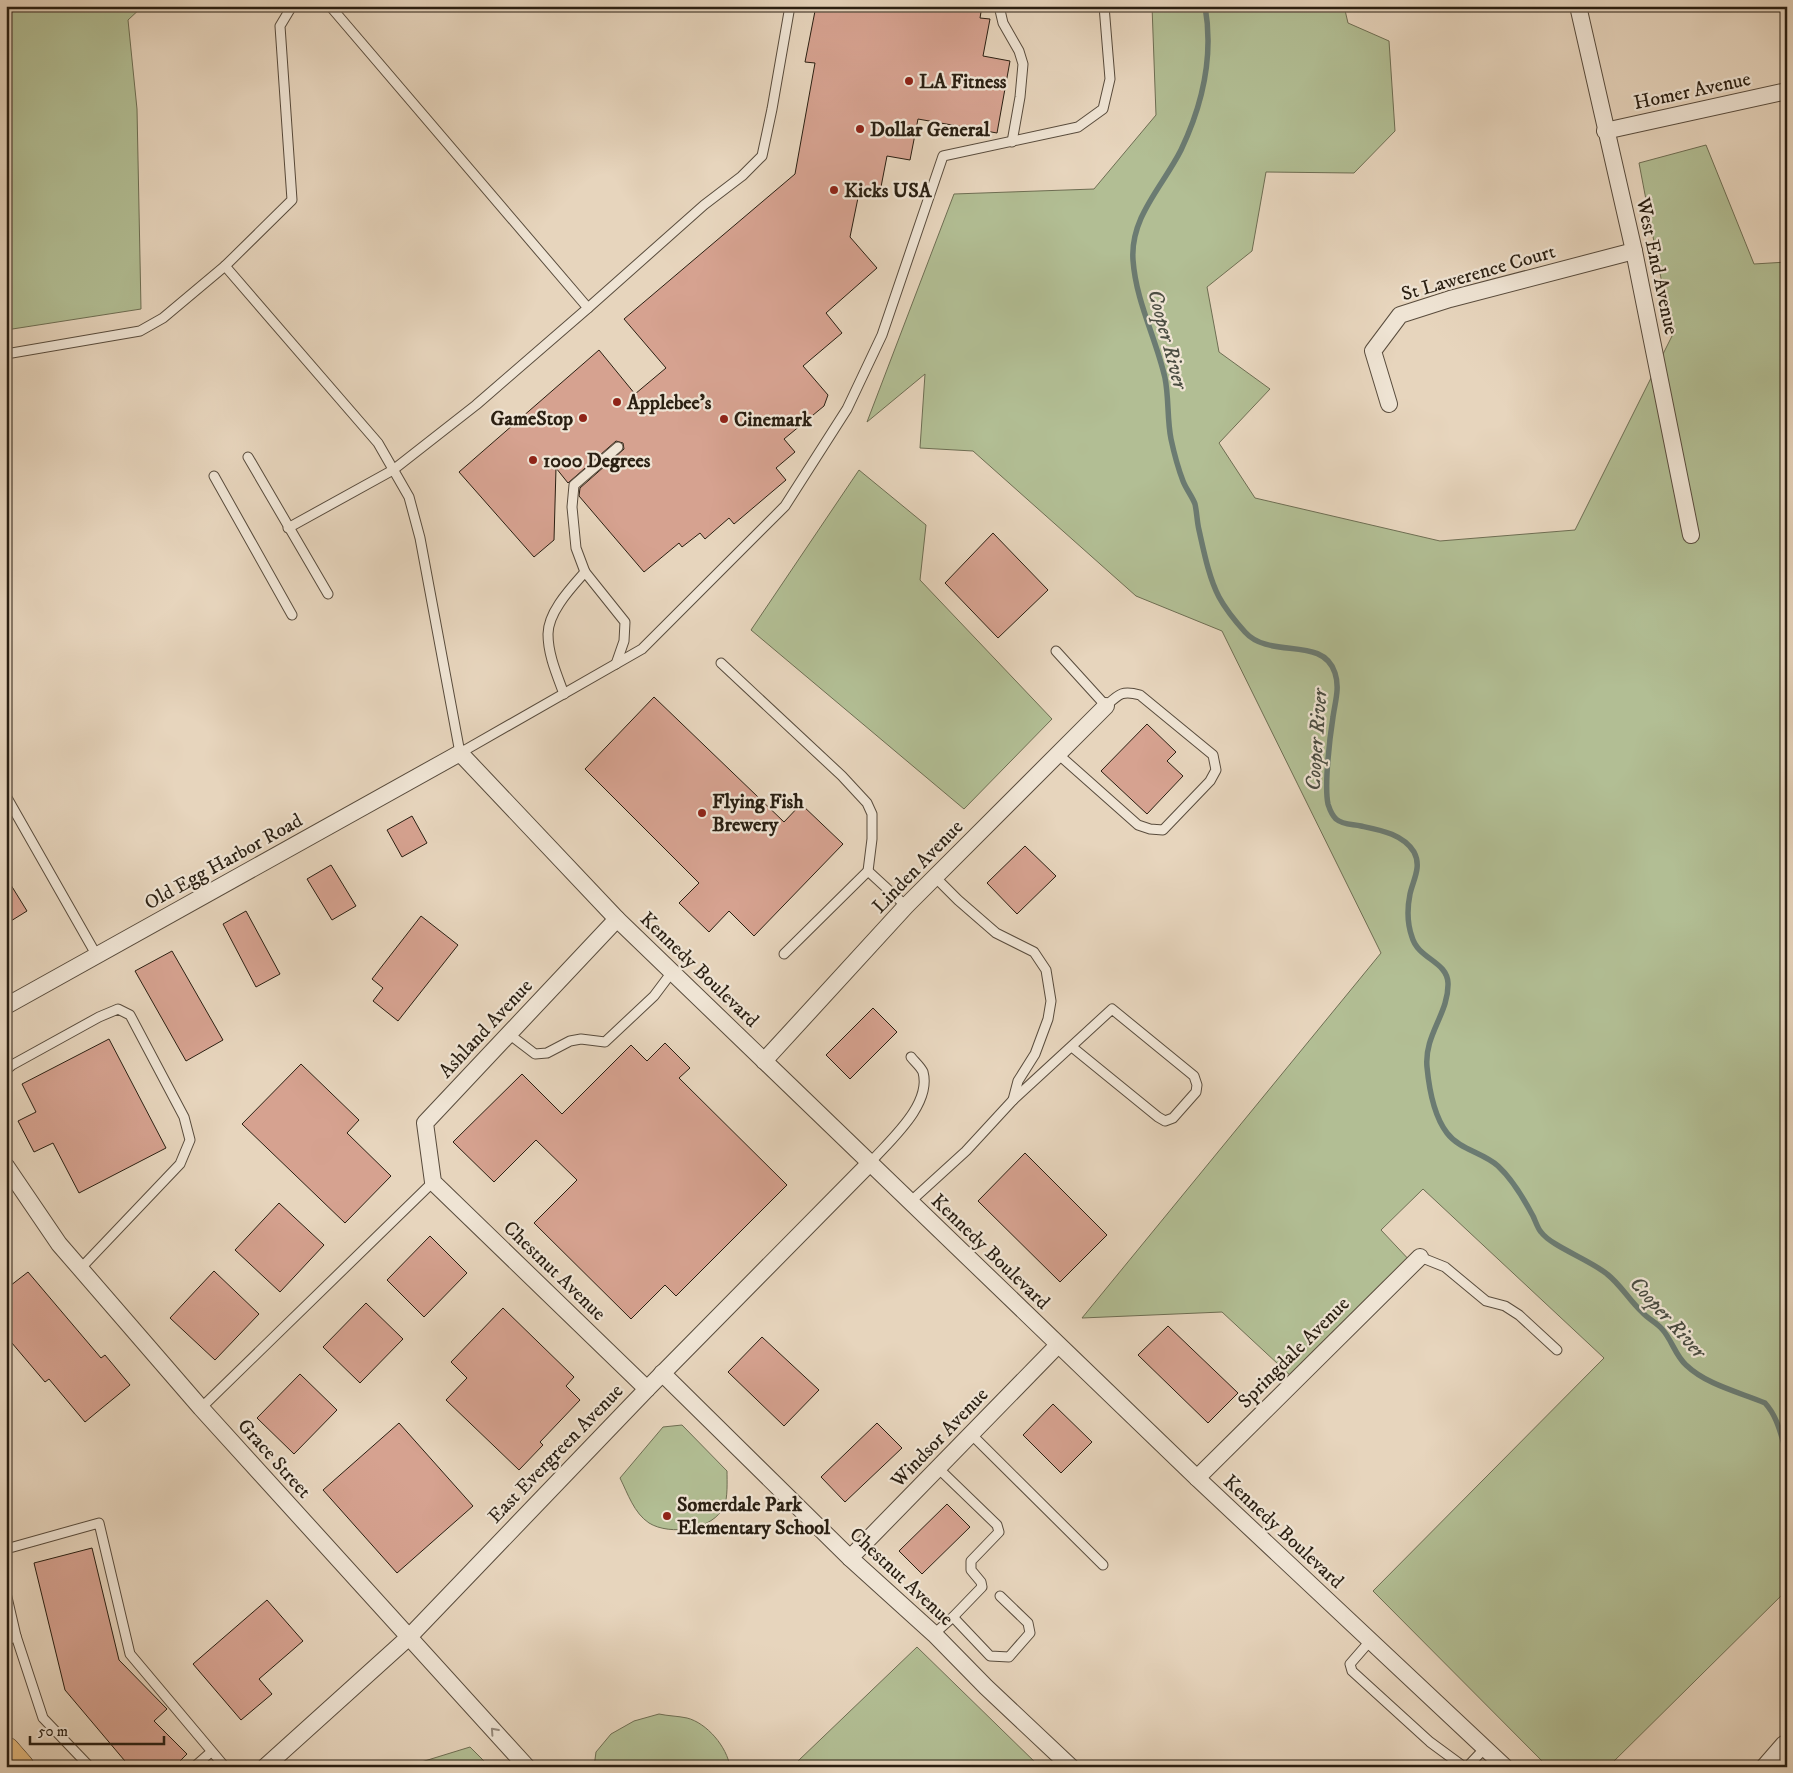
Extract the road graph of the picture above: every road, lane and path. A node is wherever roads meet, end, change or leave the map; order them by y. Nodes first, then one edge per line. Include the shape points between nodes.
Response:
1 (292, 6) edge
2 (330, 6) edge
3 (790, 6) edge
4 (999, 6) edge
5 (1104, 6) edge
6 (1578, 6) edge
7 (1787, 92) edge
8 (1605, 130) junction
9 (1012, 142) junction
10 (1634, 251) junction
11 (225, 266) junction
12 (588, 308) junction
13 (6, 354) edge
14 (1389, 404) dead end
15 (618, 447) dead end
16 (248, 457) dead end
17 (394, 470) junction
18 (214, 476) dead end
19 (288, 528) junction
20 (1691, 535) dead end
21 (585, 572) junction
22 (328, 594) dead end
23 (292, 615) dead end
24 (1056, 651) dead end
25 (722, 663) dead end
26 (616, 664) junction
27 (564, 694) junction
28 (1106, 706) junction
29 (460, 753) junction
30 (1058, 754) junction
31 (6, 796) edge
32 (868, 871) junction
33 (935, 877) junction
34 (906, 906) junction
35 (617, 919) junction
36 (784, 954) dead end
37 (97, 956) junction
38 (672, 972) junction
39 (6, 1006) edge
40 (509, 1034) junction
41 (1072, 1047) junction
42 (911, 1057) dead end
43 (764, 1061) junction
44 (6, 1070) edge
45 (1013, 1100) junction
46 (870, 1162) junction
47 (6, 1166) edge
48 (433, 1182) junction
49 (910, 1202) junction
50 (1420, 1257) joint
51 (80, 1269) junction
52 (1058, 1345) junction
53 (1556, 1350) dead end
54 (662, 1373) junction
55 (647, 1389) junction
56 (201, 1408) junction
57 (971, 1434) junction
58 (938, 1468) junction
59 (1197, 1478) junction
60 (6, 1549) edge
61 (850, 1558) junction
62 (1103, 1565) dead end
63 (6, 1593) edge
64 (1000, 1596) dead end
65 (953, 1617) junction
66 (934, 1634) junction
67 (16, 1636) junction
68 (409, 1637) junction
69 (6, 1641) edge
70 (1370, 1641) junction
71 (1784, 1744) dead end
72 (1485, 1748) junction
73 (6, 1751) edge
74 (211, 1752) junction
75 (88, 1766) edge
76 (20, 1767) edge
77 (194, 1767) edge
78 (225, 1767) edge
79 (265, 1767) edge
80 (526, 1767) edge
81 (1071, 1767) edge
82 (1466, 1767) edge
83 (1505, 1767) edge
84 (1764, 1767) edge

1 - 11 lane via 280,26 292,200
2 - 12 lane
3 - 12 lane via 762,156
4 - 9 lane via 1003,23 1023,64
5 - 9 lane via 1110,79 1103,109 1078,127
6 - 8 street, West End Avenue
7 - 8 street, Homer Avenue
8 - 10 street, West End Avenue
9 - 26 lane via 943,156 882,335 847,409 785,506 642,649
10 - 14 street, St Lawerence Court via 1400,314 1373,351
10 - 20 street, West End Avenue
11 - 13 lane via 163,318 140,331
11 - 17 lane via 378,443
12 - 17 lane via 476,405
15 - 21 lane via 574,485 572,507 576,548
16 - 19 lane
17 - 19 lane
17 - 29 lane via 409,497 420,538
18 - 23 lane
19 - 22 lane
21 - 26 lane via 625,622 624,641
21 - 27 lane via 567,592 554,614 548,633 552,663
24 - 28 lane
25 - 32 lane via 867,803 872,814
26 - 27 lane
27 - 29 lane
28 - 30 street, Linden Avenue
28 - 30 lane via 1119,694 1140,695 1213,755 1216,770 1210,782 1163,830 1150,829 1138,825
29 - 35 street, Kennedy Boulevard
29 - 37 street, Old Egg Harbor Road
30 - 33 street, Linden Avenue
31 - 37 lane
32 - 34 lane
32 - 36 lane
33 - 34 street, Linden Avenue
33 - 45 lane via 996,933 1034,952 1046,970 1051,1001 1048,1019 1035,1054 1018,1080
34 - 43 street, Linden Avenue
35 - 38 street, Kennedy Boulevard
35 - 40 street, Ashland Avenue
37 - 39 street, Old Egg Harbor Road
38 - 40 lane via 654,996 605,1042 570,1041 547,1053 535,1054
38 - 43 street, Kennedy Boulevard
40 - 48 street, Ashland Avenue via 425,1123
41 - 41 lane via 1165,1121 1173,1118 1196,1092 1194,1076 1112,1009
41 - 45 lane
42 - 46 lane via 923,1072 923,1093 910,1119
43 - 46 street, Kennedy Boulevard
44 - 51 lane via 118,1009 130,1015 184,1117 190,1140 180,1164
45 - 49 lane via 966,1151
46 - 49 street, Kennedy Boulevard
46 - 54 street, East Evergreen Avenue
47 - 51 street, Grace Street
48 - 55 street, Chestnut Avenue
48 - 56 lane
49 - 52 street, Kennedy Boulevard
50 - 53 lane via 1445,1267 1486,1301 1505,1306 1519,1315
50 - 59 street, Springdale Avenue
51 - 56 street, Grace Street
52 - 57 street, Windsor Avenue
52 - 59 street, Kennedy Boulevard
54 - 55 street, East Evergreen Avenue
54 - 61 street, Chestnut Avenue
55 - 68 street, East Evergreen Avenue
56 - 68 street, Grace Street
57 - 58 street, Windsor Avenue
57 - 62 lane
58 - 61 street, Windsor Avenue
58 - 65 lane via 997,1525 999,1532 971,1561 971,1570 982,1587
59 - 70 street, Kennedy Boulevard
60 - 74 lane via 99,1523 130,1654
61 - 66 street, Chestnut Avenue
63 - 67 lane
64 - 65 lane via 1028,1623 1030,1633 1009,1657 990,1656
65 - 66 lane
66 - 81 street, Chestnut Avenue
67 - 69 lane
67 - 75 lane via 43,1718
68 - 79 street, East Evergreen Avenue
80 -> 68 street, Grace Street
70 - 72 street, Kennedy Boulevard
70 - 82 lane via 1350,1664 1352,1671 1430,1742
71 - 84 street
72 - 82 lane
72 - 83 street, Kennedy Boulevard
73 - 76 highway
74 - 77 lane
74 - 78 lane

